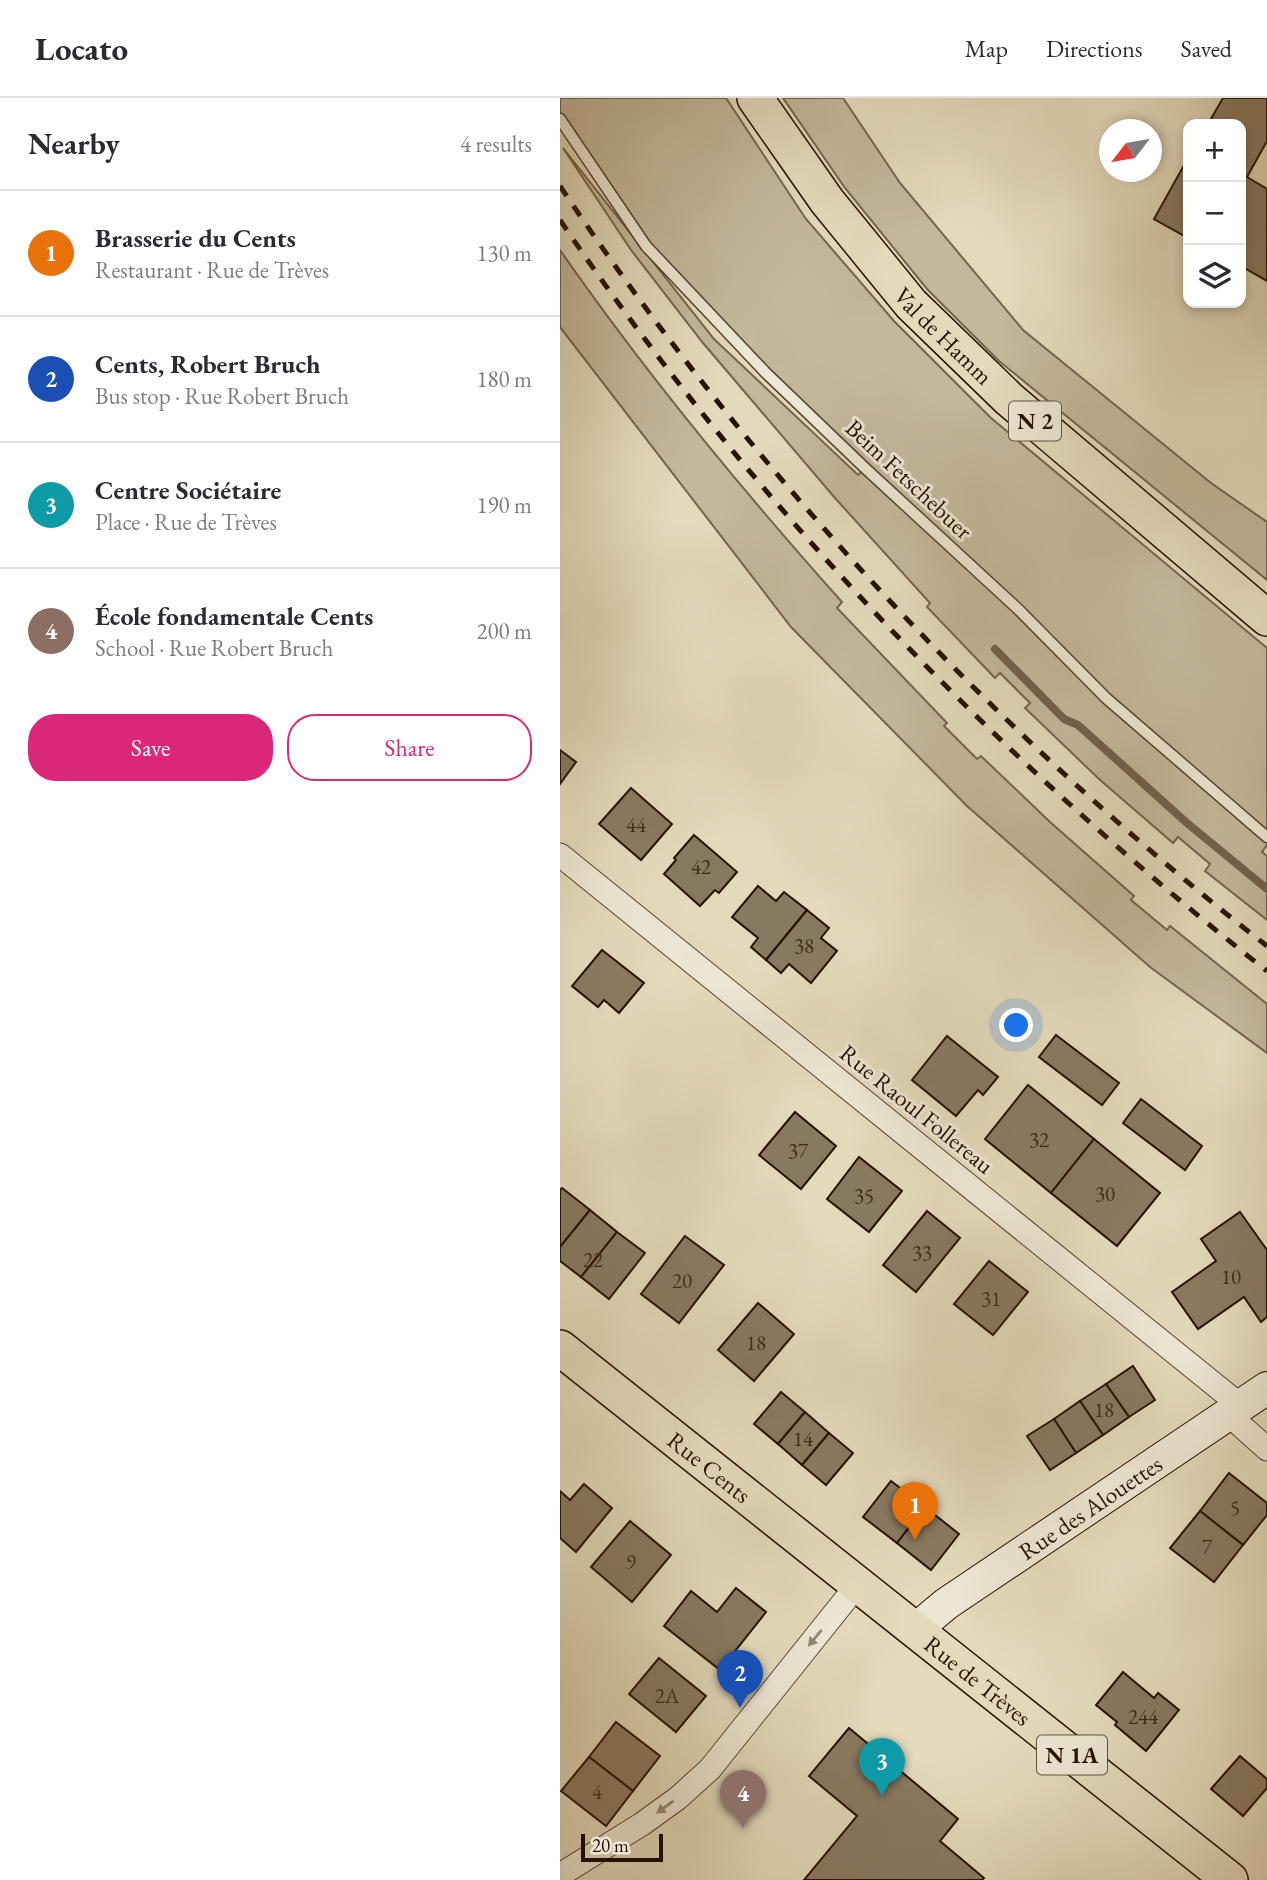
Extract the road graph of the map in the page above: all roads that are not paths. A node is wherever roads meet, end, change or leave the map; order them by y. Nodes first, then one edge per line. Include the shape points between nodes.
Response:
1 (755, 98) edge
2 (560, 118) edge
3 (1267, 618) edge
4 (1267, 837) edge
5 (560, 855) edge
6 (560, 1348) edge
7 (1253, 1398) edge
8 (1267, 1449) edge
9 (858, 1584) junction
10 (915, 1630) junction
11 (560, 1875) edge
12 (1230, 1880) edge

1 - 3 main road, Val de Hamm / N 2 via 827,201 911,304 1009,399
2 - 4 lane, Beim Fetschebuer via 646,246 765,372 1018,609 1106,698
5 - 7 street, Rue Raoul Follereau
6 - 9 main road, Rue Cents / N 1A
7 - 8 street, Rue Raoul Follereau
7 - 10 main road, Rue des Alouettes via 946,1604
9 - 10 main road, Rue de Trèves / N 1A
9 -> 11 street via 710,1769 642,1824
10 - 12 main road, Rue de Trèves / N 1A

